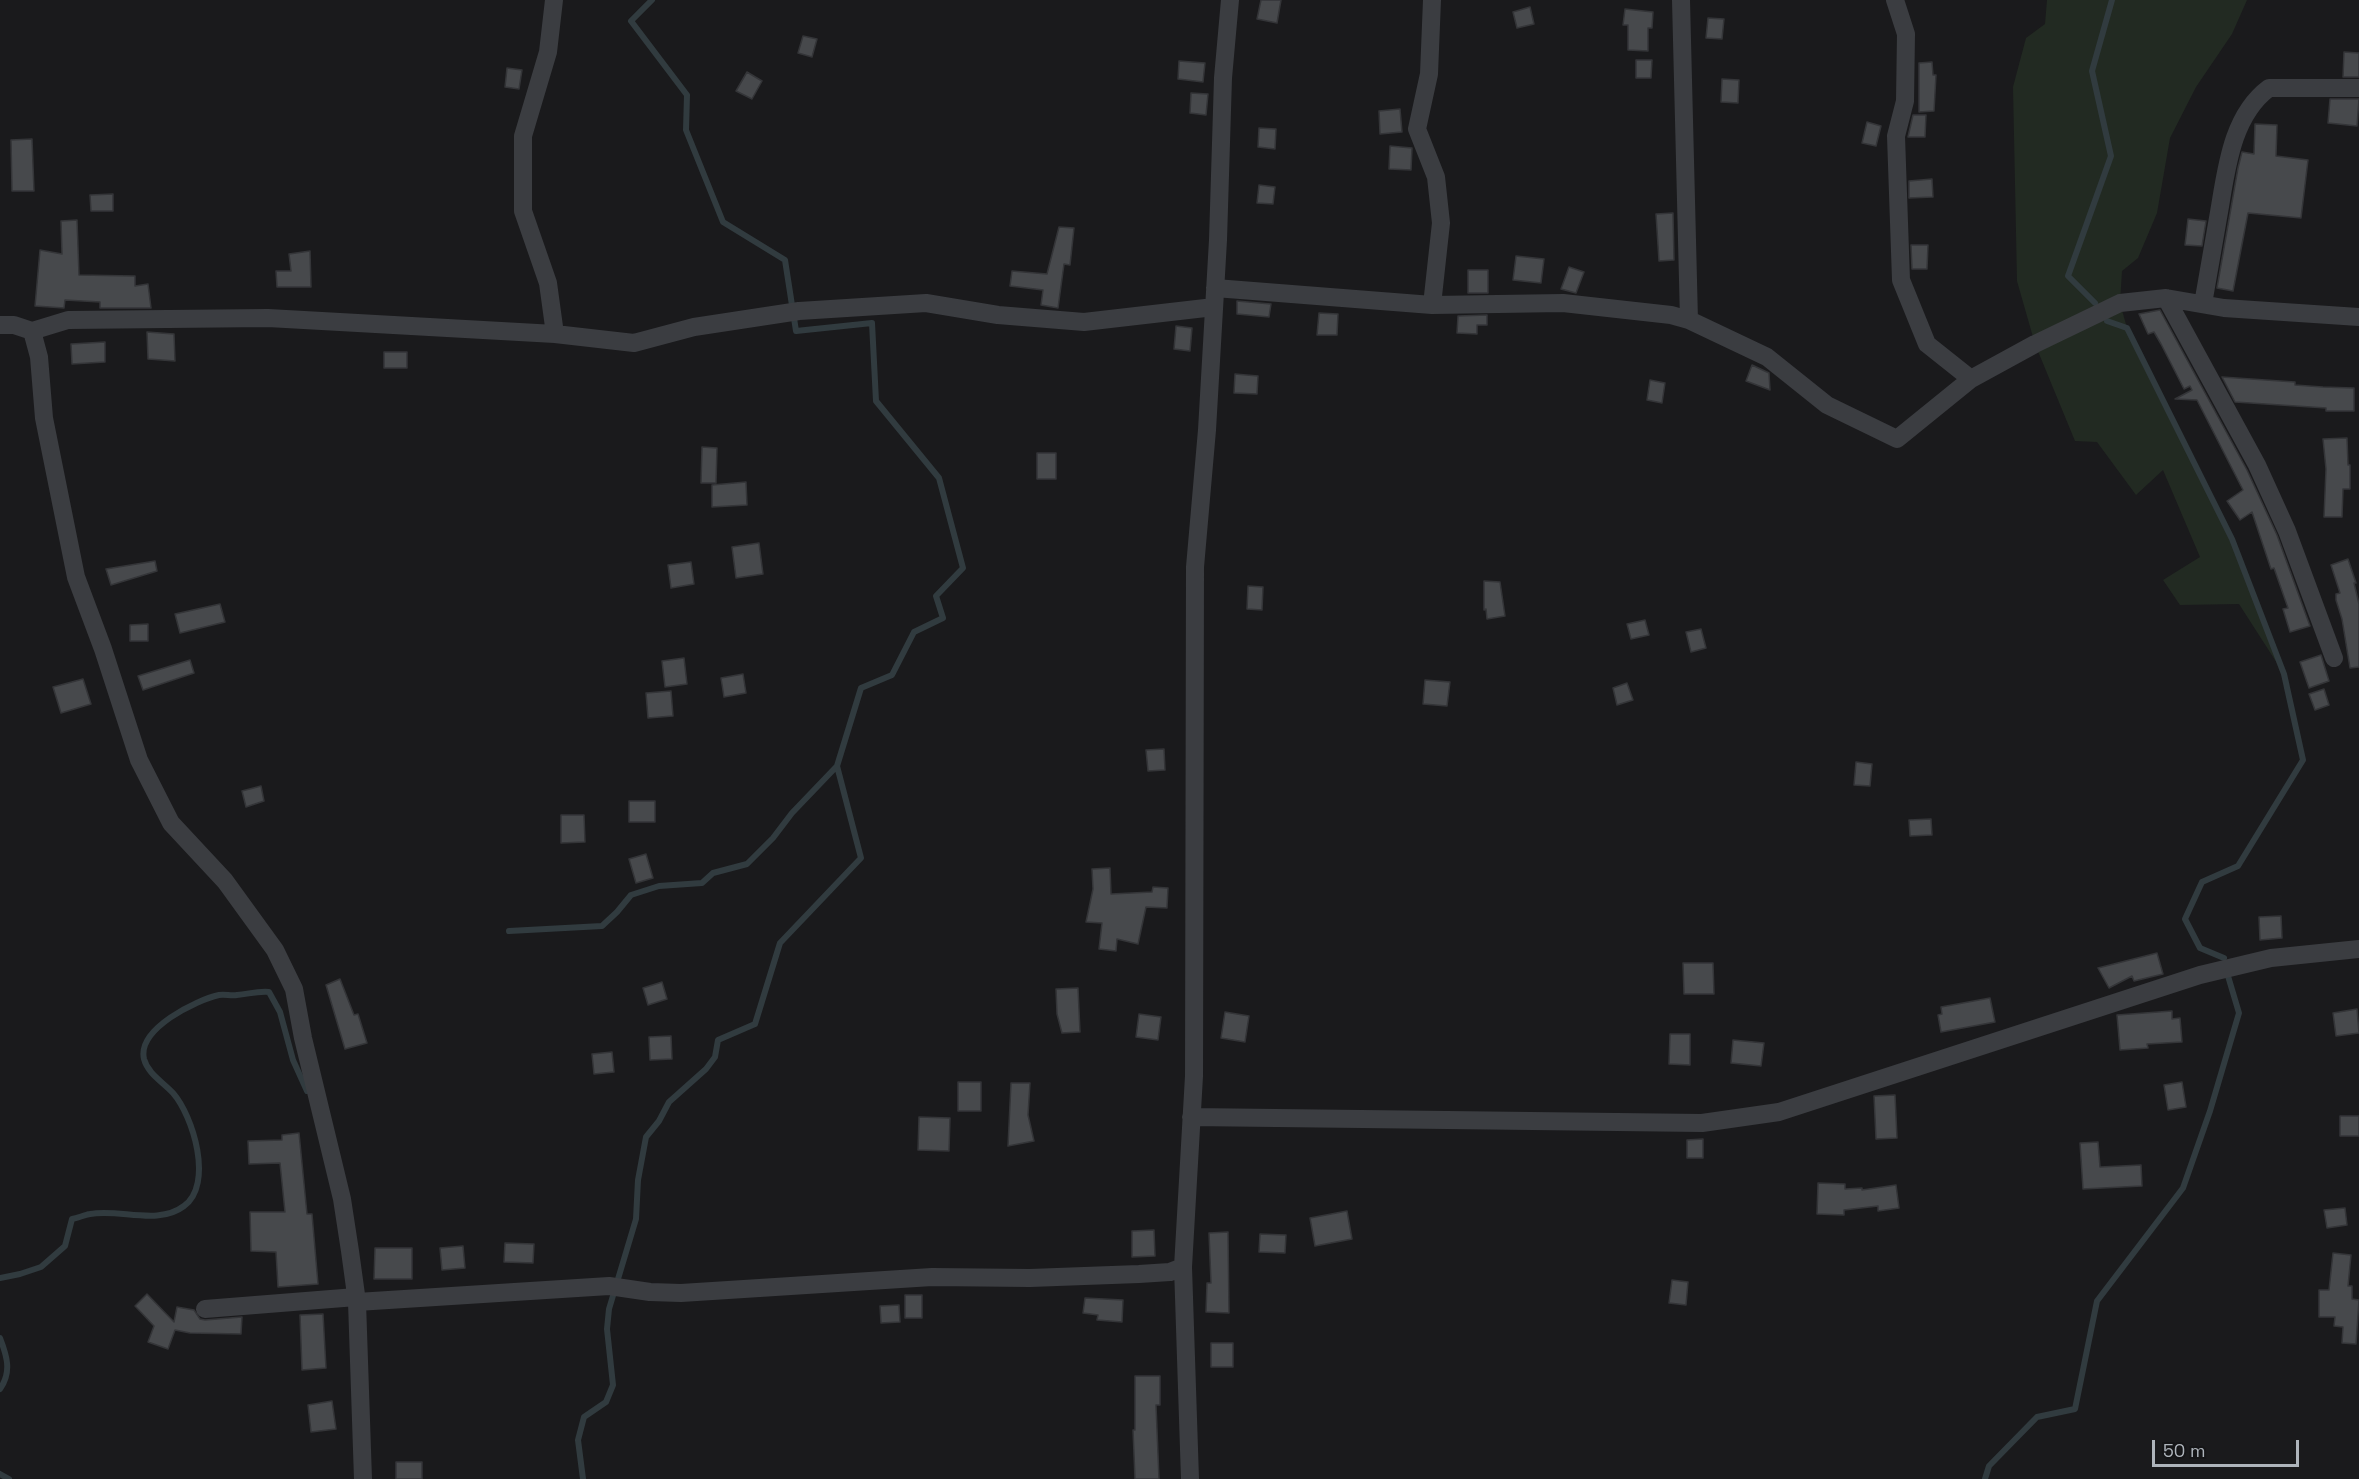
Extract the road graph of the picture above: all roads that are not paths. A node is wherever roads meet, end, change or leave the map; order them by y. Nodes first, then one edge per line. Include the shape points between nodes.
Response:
1 (554, 0) edge
2 (1230, 0) edge
3 (1432, 0) edge
4 (1681, 0) edge
5 (1895, 0) edge
6 (2359, 88) edge
7 (1215, 288) junction
8 (2166, 297) junction
9 (2203, 304) junction
10 (1432, 305) junction
11 (1214, 307) junction
12 (2359, 317) edge
13 (1689, 320) junction
14 (0, 325) edge
15 (32, 331) junction
16 (555, 334) junction
17 (1971, 379) junction
18 (2334, 658) dead end
19 (2359, 949) edge
20 (1191, 1117) junction
21 (1183, 1267) junction
22 (357, 1300) junction
23 (205, 1309) dead end
24 (363, 1479) edge
25 (1190, 1479) edge

1 - 16 street via 548,52 524,136 524,211 548,283
2 - 7 street
3 - 10 street via 1429,74 1417,129 1436,177 1441,223
4 - 13 street
5 - 17 street via 1906,34 1905,101 1896,136 1901,280 1927,344
6 - 9 street via 2269,88 2259,96 2243,120 2228,160
7 - 10 street
7 - 11 street
8 - 9 street
8 - 17 street via 2120,303
8 - 18 street via 2287,531
9 - 12 street
10 - 13 street via 1563,303 1646,311
11 - 16 street via 1084,322 998,315 926,303 799,311 694,327 634,343
11 - 20 street via 1195,567
13 - 17 street via 1767,357 1827,405 1897,439
14 - 15 street
15 - 16 street via 68,320 268,318
15 - 22 street via 39,357 44,418 76,577 139,760 171,823 225,881 276,950 294,989 342,1199
19 - 20 street via 2271,958 2200,975 1779,1112 1702,1123
20 - 21 street
21 - 22 street via 1170,1272 1030,1278 932,1277 681,1293 609,1287
21 - 25 street
22 - 23 street
22 - 24 street

